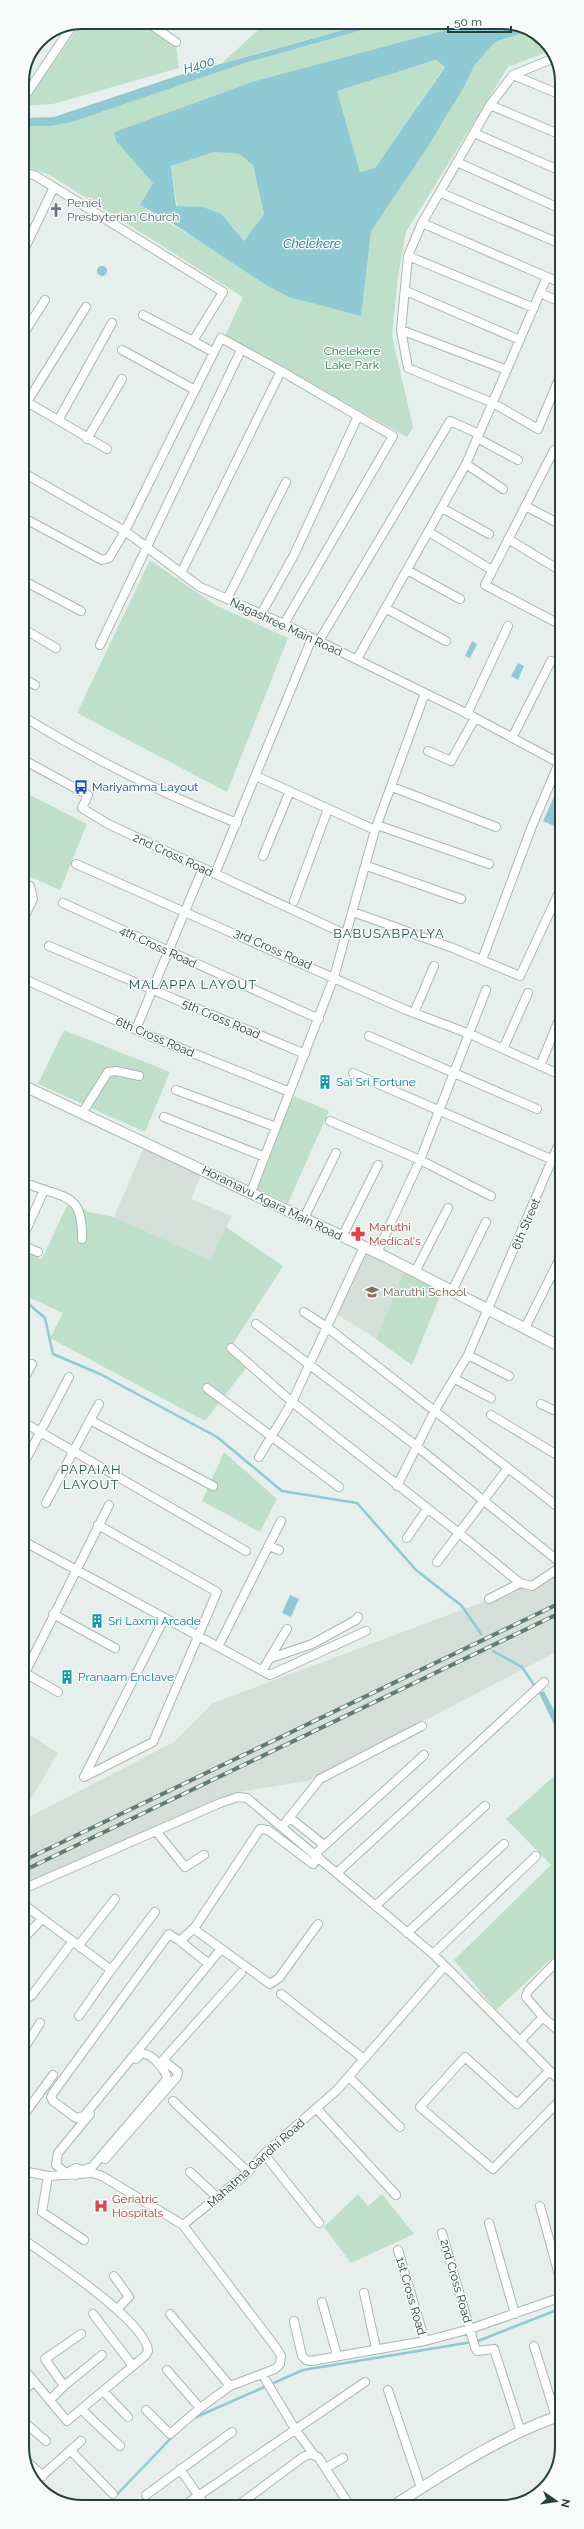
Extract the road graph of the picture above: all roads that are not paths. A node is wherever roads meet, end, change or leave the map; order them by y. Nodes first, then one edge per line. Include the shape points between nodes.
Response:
1 (157, 29) edge
2 (69, 31) edge
3 (176, 42) dead end
4 (550, 60) edge
5 (513, 75) junction
6 (29, 90) edge
7 (555, 92) edge
8 (490, 105) junction
9 (474, 132) junction
10 (555, 132) edge
11 (457, 162) junction
12 (555, 168) edge
13 (29, 174) edge
14 (54, 187) junction
15 (441, 194) junction
16 (555, 206) edge
17 (422, 223) junction
18 (29, 239) edge
19 (555, 242) edge
20 (408, 256) junction
21 (547, 277) junction
22 (555, 280) edge
23 (406, 291) junction
24 (540, 293) junction
25 (555, 299) edge
26 (45, 300) dead end
27 (86, 307) dead end
28 (534, 308) junction
29 (143, 315) dead end
30 (112, 323) dead end
31 (29, 325) edge
32 (401, 330) junction
33 (520, 340) junction
34 (193, 341) junction
35 (122, 350) dead end
36 (241, 350) junction
37 (213, 352) junction
38 (507, 370) junction
39 (281, 371) junction
40 (122, 380) dead end
41 (555, 388) edge
42 (195, 390) junction
43 (29, 395) edge
44 (29, 403) edge
45 (493, 403) junction
46 (358, 416) junction
47 (59, 419) junction
48 (478, 436) junction
49 (87, 439) junction
50 (107, 449) dead end
51 (554, 450) dead end
52 (518, 460) dead end
53 (466, 464) junction
54 (29, 476) edge
55 (286, 482) dead end
56 (503, 489) dead end
57 (525, 506) junction
58 (442, 508) junction
59 (29, 521) edge
60 (555, 521) edge
61 (125, 530) junction
62 (429, 532) junction
63 (489, 534) dead end
64 (508, 539) junction
65 (146, 547) junction
66 (555, 567) edge
67 (407, 570) junction
68 (492, 570) junction
69 (181, 573) junction
70 (29, 584) edge
71 (227, 599) junction
72 (460, 599) dead end
73 (385, 608) junction
74 (81, 611) dead end
75 (261, 614) junction
76 (555, 622) edge
77 (284, 624) junction
78 (508, 626) dead end
79 (29, 632) edge
80 (316, 639) junction
81 (446, 641) dead end
82 (100, 645) dead end
83 (56, 648) dead end
84 (357, 659) junction
85 (551, 661) dead end
86 (29, 682) edge
87 (35, 685) dead end
88 (425, 693) junction
89 (471, 716) junction
90 (29, 720) edge
91 (512, 738) junction
92 (428, 751) dead end
93 (555, 761) edge
94 (29, 763) edge
95 (555, 775) edge
96 (256, 776) junction
97 (392, 786) junction
98 (290, 791) junction
99 (328, 809) junction
100 (237, 823) junction
101 (496, 827) dead end
102 (376, 828) junction
103 (263, 856) dead end
104 (76, 864) dead end
105 (489, 864) dead end
106 (367, 866) junction
107 (202, 868) junction
108 (215, 874) junction
109 (29, 886) edge
110 (461, 899) dead end
111 (294, 901) dead end
112 (555, 901) edge
113 (63, 903) dead end
114 (29, 907) edge
115 (186, 911) junction
116 (353, 912) junction
117 (347, 935) junction
118 (49, 946) dead end
119 (167, 951) junction
120 (482, 960) junction
121 (434, 966) dead end
122 (334, 977) junction
123 (29, 981) edge
124 (152, 990) junction
125 (486, 990) dead end
126 (528, 993) dead end
127 (414, 1013) junction
128 (319, 1019) junction
129 (136, 1029) junction
130 (555, 1030) edge
131 (470, 1034) junction
132 (369, 1036) dead end
133 (503, 1049) junction
134 (305, 1054) junction
135 (540, 1066) junction
136 (455, 1072) junction
137 (555, 1072) edge
138 (353, 1073) dead end
139 (139, 1076) dead end
140 (29, 1088) edge
141 (176, 1090) dead end
142 (290, 1092) junction
143 (537, 1109) dead end
144 (440, 1112) junction
145 (82, 1113) junction
146 (164, 1117) dead end
147 (330, 1121) dead end
148 (276, 1127) junction
149 (336, 1152) dead end
150 (555, 1155) edge
151 (265, 1157) junction
152 (420, 1160) junction
153 (553, 1160) junction
154 (378, 1165) dead end
155 (31, 1185) dead end
156 (44, 1190) junction
157 (252, 1192) junction
158 (491, 1196) dead end
159 (448, 1208) dead end
160 (304, 1218) junction
161 (29, 1222) edge
162 (486, 1222) dead end
163 (342, 1237) junction
164 (82, 1239) dead end
165 (364, 1247) junction
166 (29, 1249) edge
167 (38, 1252) dead end
168 (377, 1253) junction
169 (555, 1268) edge
170 (415, 1272) junction
171 (452, 1291) junction
172 (489, 1309) junction
173 (304, 1312) dead end
174 (256, 1324) dead end
175 (328, 1328) junction
176 (525, 1328) junction
177 (555, 1344) edge
178 (231, 1348) dead end
179 (468, 1355) junction
180 (32, 1364) dead end
181 (310, 1366) junction
182 (29, 1370) edge
183 (509, 1376) dead end
184 (69, 1377) dead end
185 (455, 1379) junction
186 (207, 1388) dead end
187 (491, 1398) dead end
188 (292, 1402) junction
189 (99, 1404) dead end
190 (541, 1404) dead end
191 (434, 1410) junction
192 (555, 1411) edge
193 (492, 1415) dead end
194 (90, 1420) junction
195 (29, 1426) edge
196 (40, 1432) junction
197 (271, 1437) junction
198 (415, 1445) junction
199 (73, 1451) junction
200 (29, 1453) edge
201 (555, 1454) edge
202 (259, 1457) dead end
203 (508, 1468) junction
204 (212, 1486) dead end
205 (397, 1486) junction
206 (339, 1487) dead end
207 (482, 1501) junction
208 (46, 1503) dead end
209 (109, 1505) dead end
210 (555, 1505) edge
211 (427, 1509) junction
212 (281, 1521) dead end
213 (98, 1525) junction
214 (459, 1533) junction
215 (407, 1538) dead end
216 (29, 1544) edge
217 (269, 1546) junction
218 (279, 1550) dead end
219 (246, 1551) dead end
220 (555, 1559) edge
221 (437, 1562) dead end
222 (75, 1570) junction
223 (555, 1570) edge
224 (520, 1583) junction
225 (489, 1599) dead end
226 (53, 1614) junction
227 (358, 1617) dead end
228 (164, 1619) junction
229 (287, 1629) dead end
230 (366, 1631) dead end
231 (197, 1638) junction
232 (218, 1647) junction
233 (115, 1648) dead end
234 (271, 1658) junction
235 (29, 1665) edge
236 (262, 1671) junction
237 (29, 1675) edge
238 (544, 1682) dead end
239 (58, 1692) dead end
240 (422, 1726) dead end
241 (424, 1756) dead end
242 (485, 1806) dead end
243 (289, 1817) junction
244 (280, 1826) junction
245 (156, 1831) junction
246 (271, 1832) junction
247 (289, 1834) junction
248 (283, 1841) junction
249 (504, 1844) dead end
250 (324, 1845) junction
251 (204, 1855) dead end
252 (317, 1856) junction
253 (536, 1856) dead end
254 (338, 1872) junction
255 (29, 1886) edge
256 (115, 1899) dead end
257 (375, 1906) junction
258 (29, 1909) edge
259 (155, 1912) dead end
260 (42, 1919) junction
261 (318, 1924) dead end
262 (195, 1927) junction
263 (29, 1933) edge
264 (407, 1934) junction
265 (180, 1942) junction
266 (76, 1943) junction
267 (221, 1949) junction
268 (433, 1954) junction
269 (555, 1963) edge
270 (209, 1964) junction
271 (444, 1967) junction
272 (111, 1970) junction
273 (241, 1973) dead end
274 (281, 1994) dead end
275 (29, 1997) edge
276 (79, 2016) dead end
277 (543, 2017) junction
278 (40, 2023) dead end
279 (555, 2028) edge
280 (29, 2040) edge
281 (520, 2041) junction
282 (364, 2059) junction
283 (549, 2071) junction
284 (53, 2075) dead end
285 (349, 2077) junction
286 (555, 2077) edge
287 (173, 2102) dead end
288 (555, 2105) edge
289 (29, 2108) edge
290 (317, 2109) junction
291 (400, 2127) dead end
292 (264, 2154) junction
293 (76, 2171) junction
294 (190, 2172) dead end
295 (248, 2172) junction
296 (29, 2173) edge
297 (93, 2173) junction
298 (48, 2176) junction
299 (396, 2195) dead end
300 (218, 2198) junction
301 (540, 2206) dead end
302 (319, 2223) dead end
303 (489, 2223) dead end
304 (183, 2225) junction
305 (442, 2232) dead end
306 (84, 2240) dead end
307 (29, 2243) edge
308 (398, 2250) dead end
309 (555, 2261) edge
310 (114, 2276) dead end
311 (364, 2293) dead end
312 (555, 2300) edge
313 (322, 2302) dead end
314 (117, 2308) junction
315 (93, 2314) dead end
316 (170, 2314) dead end
317 (515, 2314) junction
318 (294, 2321) dead end
319 (470, 2332) junction
320 (81, 2334) dead end
321 (425, 2341) junction
322 (534, 2346) dead end
323 (376, 2348) junction
324 (102, 2355) dead end
325 (337, 2355) junction
326 (133, 2366) junction
327 (167, 2370) dead end
328 (29, 2376) edge
329 (266, 2381) junction
330 (34, 2382) junction
331 (365, 2382) dead end
332 (64, 2386) junction
333 (230, 2386) junction
334 (29, 2387) edge
335 (388, 2390) dead end
336 (104, 2392) junction
337 (50, 2400) junction
338 (555, 2403) edge
339 (200, 2408) junction
340 (82, 2410) junction
341 (146, 2410) dead end
342 (128, 2417) dead end
343 (555, 2418) edge
344 (29, 2426) edge
345 (295, 2429) junction
346 (232, 2432) dead end
347 (521, 2432) junction
348 (46, 2441) dead end
349 (81, 2441) dead end
350 (120, 2446) dead end
351 (71, 2451) junction
352 (314, 2455) junction
353 (342, 2458) dead end
354 (33, 2467) edge
355 (326, 2468) junction
356 (180, 2469) junction
357 (43, 2476) junction
358 (40, 2478) edge
359 (421, 2488) junction
360 (113, 2494) dead end
361 (146, 2495) dead end
362 (198, 2496) junction
363 (192, 2500) edge
364 (201, 2500) edge
365 (244, 2500) edge
366 (346, 2500) edge
367 (402, 2500) edge

1 - 3 street
2 - 6 street
4 - 5 street
5 - 7 street
5 - 8 street
8 - 9 street
8 - 10 street
9 - 11 street
9 - 12 street
11 - 15 street
11 - 16 street
13 - 14 street
14 - 18 street
14 - 34 street via 223,292
15 - 17 street
15 - 19 street
17 - 20 street
17 - 21 street
20 - 23 street
20 - 28 street
21 - 22 street
21 - 24 street
23 - 32 street
23 - 33 street
24 - 25 street
24 - 28 street
26 - 31 street
27 - 43 street
28 - 33 street
29 - 34 street
30 - 47 street
32 - 38 street
32 - 45 street via 408,368
33 - 38 street
34 - 37 street
35 - 42 street
36 - 37 street via 221,338
36 - 39 street
36 - 65 street
37 - 42 street
38 - 45 street
39 - 46 street
39 - 69 street
40 - 49 street
41 - 45 street via 538,429
42 - 61 street
44 - 47 street
45 - 48 street
46 - 75 street via 294,555
46 - 77 street via 393,436
47 - 49 street
48 - 52 street
48 - 53 street
48 - 80 street via 450,421
49 - 50 street
51 - 57 street
53 - 56 street
53 - 58 street
54 - 61 street, Nagashree Main Road
55 - 71 street
57 - 60 street
57 - 64 street
58 - 62 street
58 - 63 street
59 - 61 street via 102,560 108,558
61 - 65 street, Nagashree Main Road
62 - 67 street
62 - 68 street
64 - 66 street
64 - 68 street
65 - 69 street, Nagashree Main Road
65 - 82 street
67 - 72 street
67 - 73 street
68 - 76 street via 485,585
69 - 71 street, Nagashree Main Road via 200,587
70 - 74 street
71 - 75 street, Nagashree Main Road
73 - 81 street
73 - 84 street
75 - 77 street, Nagashree Main Road
77 - 80 street, Nagashree Main Road
78 - 89 street
79 - 83 street
80 - 84 street, Nagashree Main Road
80 - 96 street
84 - 88 street, Nagashree Main Road
85 - 91 street
86 - 87 street
88 - 89 street, Nagashree Main Road
88 - 97 street
89 - 91 street, Nagashree Main Road
89 - 92 street via 451,761
90 - 100 street via 81,752 187,803
91 - 93 street, Nagashree Main Road
94 - 107 street, 2nd Cross Road via 88,795 82,808 108,824
95 - 120 street via 532,826
96 - 98 street
96 - 100 street
97 - 101 street
97 - 102 street
98 - 99 street
98 - 103 street
99 - 102 street
99 - 111 street
100 - 108 street
102 - 105 street
102 - 106 street
104 - 115 street, 3rd Cross Road
106 - 110 street
106 - 116 street
107 - 108 street, 2nd Cross Road
107 - 115 street
108 - 117 street, 2nd Cross Road
109 - 114 street via 33,898
112 - 120 street via 520,976
113 - 119 street, 4th Cross Road
115 - 119 street
115 - 122 street, 3rd Cross Road
116 - 117 street
116 - 120 street
117 - 122 street
118 - 124 street, 5th Cross Road
119 - 124 street
119 - 128 street, 4th Cross Road
121 - 127 street
122 - 127 street, 3rd Cross Road
122 - 128 street
123 - 129 street, 6th Cross Road
124 - 129 street
124 - 134 street, 5th Cross Road
125 - 131 street
126 - 133 street
127 - 131 street, 3rd Cross Road
128 - 134 street
129 - 142 street, 6th Cross Road
130 - 135 street
131 - 133 street, 3rd Cross Road
131 - 136 street
132 - 136 street
133 - 135 street, 3rd Cross Road
134 - 142 street
135 - 137 street, 3rd Cross Road
136 - 143 street
136 - 144 street
138 - 144 street
139 - 145 street via 116,1071 108,1072
140 - 145 street, Horamavu Agara Main Road
141 - 148 street
142 - 148 street
144 - 152 street
144 - 153 street
145 - 157 street, Horamavu Agara Main Road
146 - 151 street
147 - 152 street
148 - 151 street
149 - 160 street
150 - 153 street, 6th Street
151 - 157 street
152 - 158 street
152 - 168 street
153 - 172 street, 6th Street
154 - 163 street
155 - 156 street
156 - 161 street
156 - 164 street via 65,1196 77,1206 82,1220
157 - 160 street, Horamavu Agara Main Road
159 - 170 street
160 - 163 street, Horamavu Agara Main Road
162 - 171 street
163 - 165 street, Horamavu Agara Main Road
165 - 168 street, Horamavu Agara Main Road
165 - 175 street
166 - 167 street
168 - 170 street, Horamavu Agara Main Road
169 - 176 street
170 - 171 street, Horamavu Agara Main Road
171 - 172 street, Horamavu Agara Main Road
172 - 176 street, Horamavu Agara Main Road
172 - 179 street, 6th Street
173 - 175 street
174 - 181 street
175 - 181 street
175 - 191 street
176 - 177 street, Horamavu Agara Main Road
178 - 188 street
179 - 183 street
179 - 185 street, 6th Street
180 - 182 street
181 - 188 street
181 - 198 street
184 - 196 street
185 - 187 street
185 - 191 street, 6th Street
186 - 197 street
188 - 197 street
188 - 205 street
189 - 194 street
190 - 192 street
191 - 198 street, 6th Street
191 - 203 street
193 - 201 street
194 - 199 street
194 - 204 street
195 - 196 street
196 - 199 street
196 - 200 street
197 - 202 street
197 - 206 street
198 - 205 street, 6th Street
198 - 207 street
199 - 208 street
199 - 219 street
203 - 207 street
203 - 210 street
205 - 211 street
207 - 214 street
207 - 220 street
209 - 213 street
211 - 214 street
211 - 215 street
212 - 217 street
213 - 222 street
213 - 231 street via 217,1592
214 - 221 street
214 - 224 street
216 - 222 street
217 - 218 street
217 - 232 street
222 - 226 street
222 - 228 street
223 - 224 street via 532,1586
224 - 225 street
226 - 233 street
226 - 235 street
227 - 234 street via 312,1644
228 - 231 street
228 - 231 street via 84,1777 153,1742
229 - 234 street
230 - 236 street via 270,1676
231 - 232 street
232 - 236 street
234 - 236 street
237 - 239 street
238 - 254 street
240 - 243 street via 320,1778
241 - 250 street
242 - 257 street
243 - 244 street
243 - 250 street
244 - 245 street via 243,1796 220,1803
244 - 246 street
244 - 247 street
245 - 251 street via 185,1866
245 - 255 street
246 - 248 street
246 - 262 street via 260,1829
247 - 248 street
247 - 252 street
248 - 252 street via 313,1864
249 - 264 street
250 - 252 street
252 - 254 street
253 - 268 street
254 - 257 street
256 - 266 street
257 - 264 street
258 - 260 street
259 - 272 street
260 - 263 street
260 - 266 street
261 - 267 street via 274,1983 266,1982
262 - 265 street
262 - 267 street
264 - 268 street
265 - 270 street
265 - 270 street via 169,1934 51,2097 52,2101 76,2118 84,2116
266 - 272 street
266 - 275 street
267 - 270 street
268 - 271 street
269 - 277 street via 528,1991 526,1997
271 - 281 street
271 - 282 street, Mahatma Gandhi Road
272 - 276 street
273 - 297 street via 163,2060 178,2072 177,2077
274 - 282 street
277 - 279 street
277 - 281 street
278 - 280 street
281 - 283 street
282 - 285 street, Mahatma Gandhi Road
283 - 286 street
283 - 288 street via 517,2104 465,2057 420,2107 493,2169
284 - 289 street
285 - 290 street, Mahatma Gandhi Road
285 - 291 street
287 - 295 street
290 - 292 street, Mahatma Gandhi Road
290 - 299 street
292 - 295 street, Mahatma Gandhi Road
292 - 302 street
293 - 293 street via 92,2167 167,2079 164,2069 147,2055 139,2055 58,2153 56,2165 66,2173
293 - 297 street
293 - 298 street
294 - 300 street
295 - 300 street, Mahatma Gandhi Road
296 - 298 street
297 - 304 street via 108,2179
298 - 306 street via 42,2212
300 - 304 street, Mahatma Gandhi Road
301 - 309 street
303 - 317 street
304 - 329 street via 281,2356 280,2364
305 - 319 street, 2nd Cross Road
307 - 314 street
308 - 321 street, 1st Cross Road
310 - 314 street via 129,2297
311 - 323 street
312 - 317 street
313 - 325 street
314 - 326 street via 148,2346 146,2355
315 - 326 street
316 - 333 street
317 - 319 street
318 - 325 street via 302,2356 306,2360
319 - 321 street
319 - 347 street, 2nd Cross Road via 477,2351 494,2349
320 - 332 street via 45,2360
321 - 323 street
322 - 338 street
323 - 325 street
324 - 332 street
326 - 336 street
327 - 339 street
328 - 330 street
329 - 333 street
329 - 345 street
330 - 334 street
330 - 337 street
331 - 345 street
332 - 337 street
333 - 339 street
335 - 359 street
336 - 340 street
336 - 342 street
337 - 340 street via 67,2421
339 - 341 street via 170,2434
340 - 350 street
343 - 347 street
344 - 348 street
345 - 352 street
345 - 362 street
346 - 356 street
347 - 359 street
349 - 351 street
351 - 357 street
351 - 360 street
352 - 355 street
352 - 365 street via 303,2457
353 - 355 street
354 - 357 street
355 - 366 street
356 - 361 street
356 - 362 street
357 - 358 street
359 - 367 street
362 - 363 street
362 - 364 street

